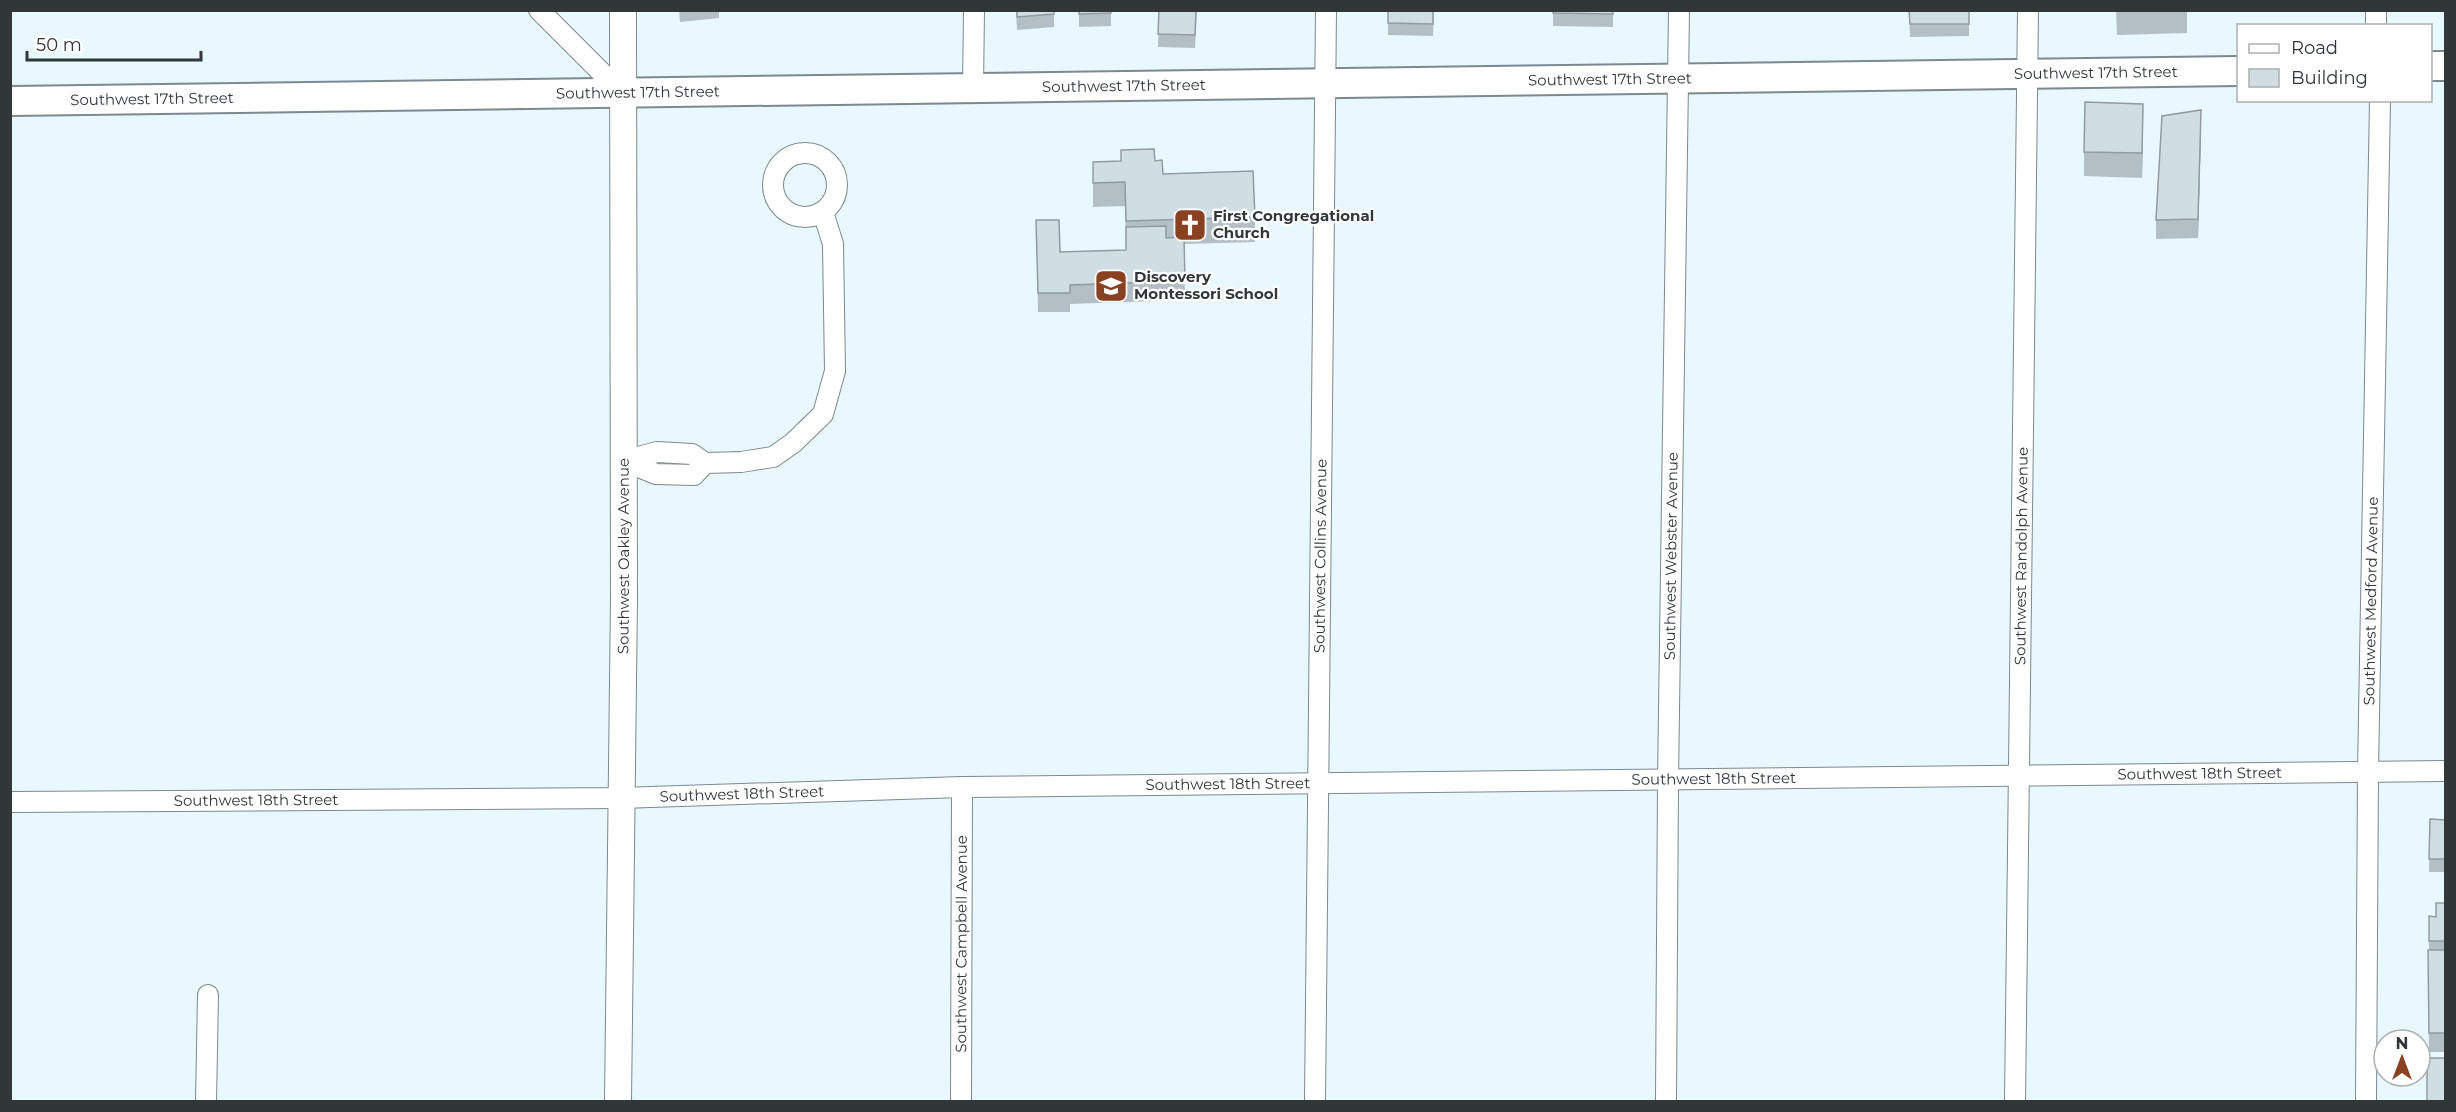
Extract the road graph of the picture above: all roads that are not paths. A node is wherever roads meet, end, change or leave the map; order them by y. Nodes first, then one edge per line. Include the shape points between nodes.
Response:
1 (539, 10) edge
2 (623, 10) edge
3 (974, 10) edge
4 (1326, 10) edge
5 (1679, 10) edge
6 (2028, 10) edge
7 (2237, 71) edge
8 (2028, 75) junction
9 (1678, 79) junction
10 (1326, 83) junction
11 (973, 88) junction
12 (622, 93) junction
13 (10, 100) edge
14 (2380, 102) edge
15 (823, 212) dead end
16 (624, 461) junction
17 (2445, 771) edge
18 (2368, 772) junction
19 (2019, 775) junction
20 (1668, 781) junction
21 (1317, 783) junction
22 (962, 787) junction
23 (620, 798) junction
24 (10, 802) edge
25 (208, 995) dead end
26 (207, 1101) edge
27 (618, 1101) edge
28 (961, 1101) edge
29 (1315, 1101) edge
30 (1666, 1101) edge
31 (2015, 1101) edge
32 (2366, 1101) edge

1 - 12 street
2 - 12 street, Southwest Oakley Avenue
3 - 11 street
4 - 10 street, Southwest Collins Avenue
5 - 9 street, Southwest Webster Avenue
6 - 8 street, Southwest Randolph Avenue
7 - 8 main road, Southwest 17th Street
8 - 9 main road, Southwest 17th Street
8 - 19 street, Southwest Randolph Avenue
9 - 10 main road, Southwest 17th Street
9 - 20 street, Southwest Webster Avenue
10 - 11 main road, Southwest 17th Street
10 - 21 street, Southwest Collins Avenue
11 - 12 main road, Southwest 17th Street
12 - 13 main road, Southwest 17th Street
12 - 16 street, Southwest Oakley Avenue
14 - 18 street, Southwest Medford Avenue
15 - 16 street via 833,244 835,371 823,414 773,457 705,463 694,476 656,474
16 - 23 street, Southwest Oakley Avenue
17 - 18 street, Southwest 18th Street
18 - 19 street, Southwest 18th Street
18 - 32 street, Southwest Medford Avenue
19 - 20 street, Southwest 18th Street
19 - 31 street, Southwest Randolph Avenue
20 - 21 street, Southwest 18th Street
20 - 30 street, Southwest Webster Avenue
21 - 22 street, Southwest 18th Street
21 - 29 street, Southwest Collins Avenue
22 - 23 street, Southwest 18th Street
22 - 28 street, Southwest Campbell Avenue
23 - 24 street, Southwest 18th Street
23 - 27 street, Southwest Oakley Avenue
25 - 26 street

